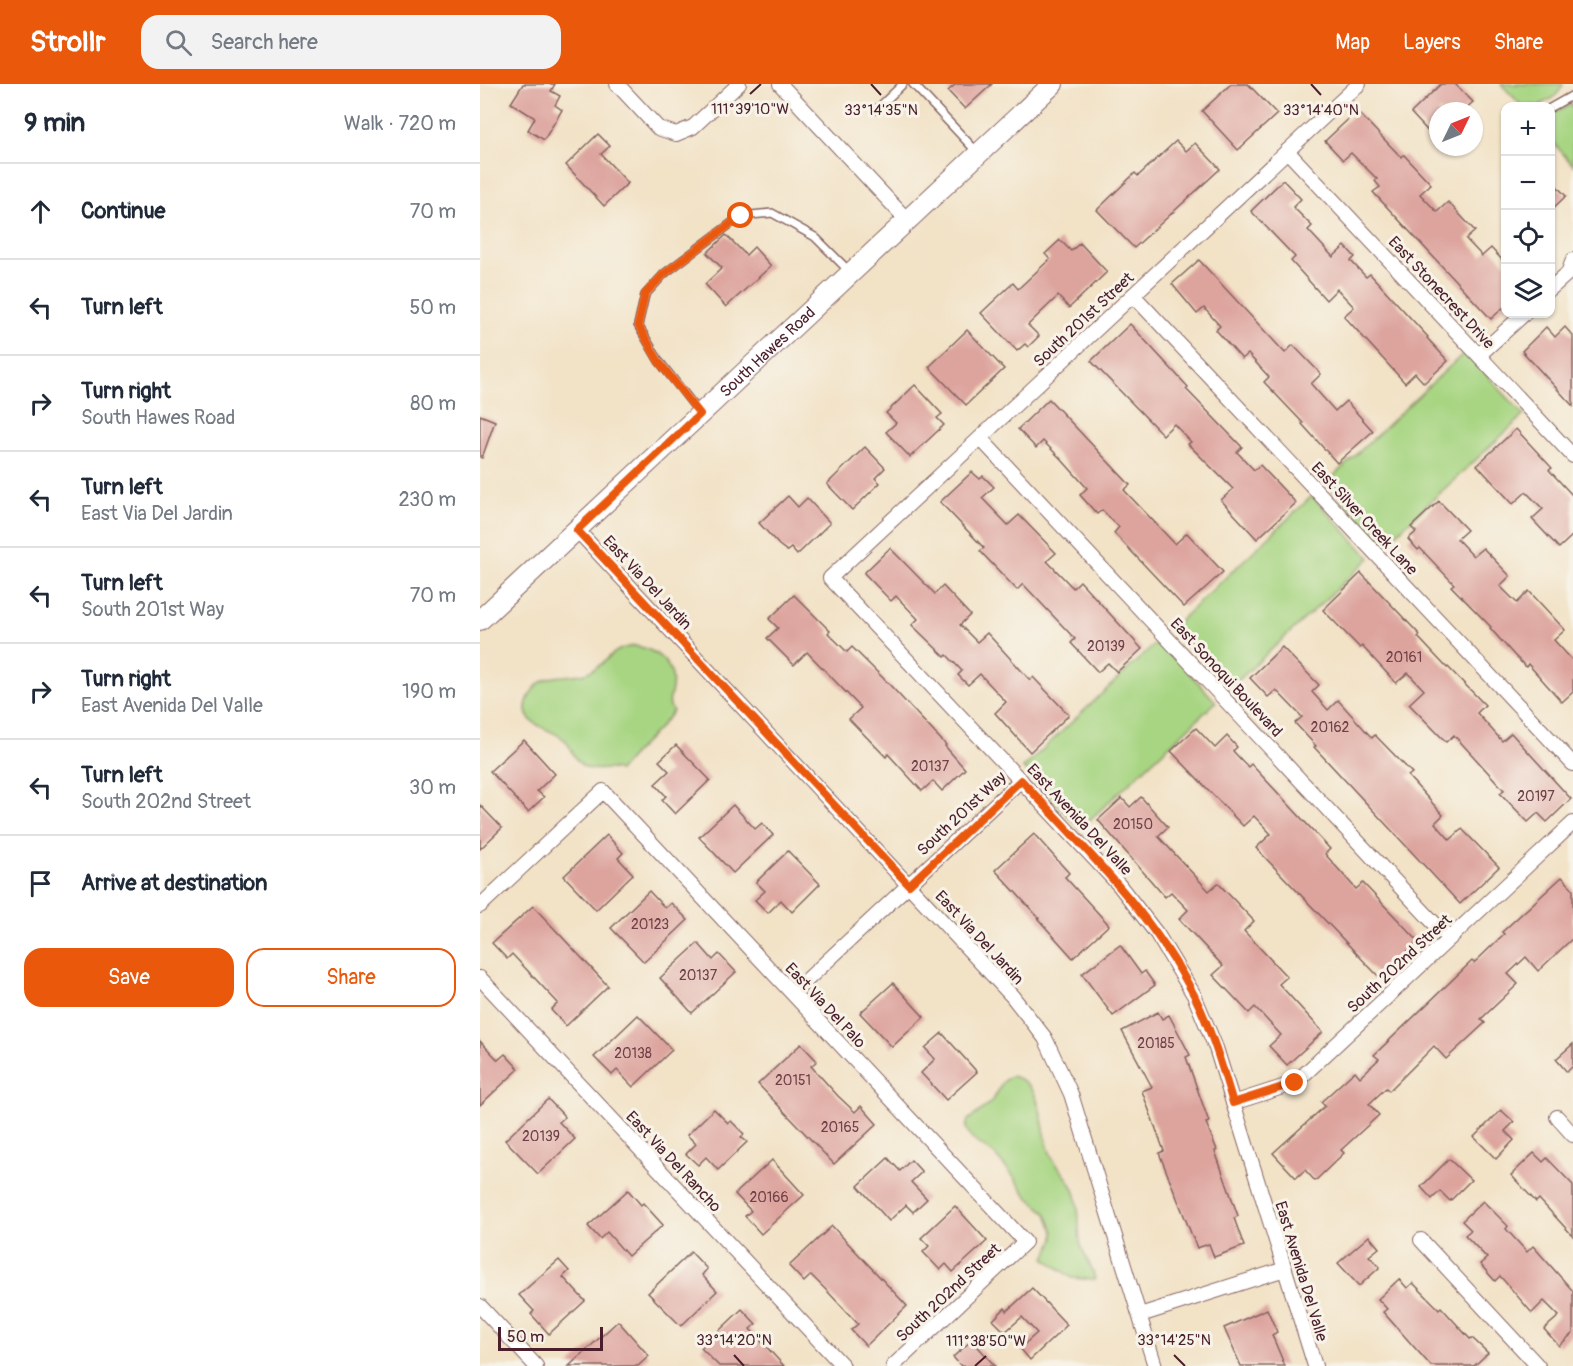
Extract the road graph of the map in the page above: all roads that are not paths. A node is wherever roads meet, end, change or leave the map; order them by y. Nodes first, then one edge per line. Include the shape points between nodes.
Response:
1 (617, 84) edge
2 (739, 84) edge
3 (780, 84) edge
4 (903, 84) edge
5 (913, 84) edge
6 (1359, 84) edge
7 (1045, 87) edge
8 (1573, 94) edge
9 (1555, 105) edge
10 (876, 110) dead end
11 (1287, 151) junction
12 (978, 154) junction
13 (907, 220) junction
14 (1573, 260) edge
15 (851, 273) junction
16 (1555, 285) edge
17 (1133, 295) junction
18 (1520, 318) edge
19 (1479, 356) junction
20 (700, 414) junction
21 (980, 438) junction
22 (1573, 456) edge
23 (577, 530) junction
24 (830, 578) joint
25 (480, 620) edge
26 (1573, 764) edge
27 (1021, 780) junction
28 (1573, 823) edge
29 (909, 885) junction
30 (480, 906) edge
31 (1449, 939) junction
32 (480, 978) edge
33 (793, 993) junction
34 (1233, 1103) junction
35 (1557, 1117) dead end
36 (1573, 1135) edge
37 (1420, 1240) dead end
38 (1025, 1242) joint
39 (1285, 1269) junction
40 (480, 1306) edge
41 (1140, 1315) junction
42 (536, 1366) edge
43 (843, 1366) edge
44 (893, 1366) edge
45 (1155, 1366) edge
46 (1315, 1366) edge
47 (1538, 1366) edge

1 - 2 street via 658,128 676,134 693,127
3 - 13 street
4 - 10 lane
5 - 12 lane
6 - 11 street, South 201st Street
7 - 12 main road, South Hawes Road
8 - 9 lane
11 - 17 street, South 201st Street
11 - 19 street, East Stonecrest Drive
12 - 13 main road, South Hawes Road
13 - 15 main road, South Hawes Road
14 - 16 street via 1568,273
15 - 20 main road, South Hawes Road
15 - 20 lane via 815,237 772,213 741,216 664,274 645,294 638,325 659,362
17 - 21 street, South 201st Street
17 - 26 street, East Silver Creek Lane
18 - 19 street
19 - 22 street, East Stonecrest Drive
20 - 23 main road, South Hawes Road
21 - 24 street, South 201st Street
21 - 31 street, East Sonoqui Boulevard
23 - 25 main road, South Hawes Road
23 - 29 street, East Via Del Jardin
24 - 27 street, East Avenida Del Valle
27 - 29 street, South 201st Way
27 - 34 street, East Avenida Del Valle via 1119,885 1157,934 1194,995
28 - 31 street, South 202nd Street
29 - 33 street, South 201st Way
29 - 41 street, East Via Del Jardin via 1012,996 1045,1038 1071,1094
30 - 33 street, East Via Del Palo via 603,791
31 - 34 street, South 202nd Street via 1295,1083
32 - 43 street, East Via Del Rancho
33 - 38 street, East Via Del Palo
34 - 39 street, East Avenida Del Valle
35 - 36 street
37 - 47 street
38 - 44 street, South 202nd Street
39 - 41 street
39 - 46 street, East Avenida Del Valle
40 - 42 street
41 - 45 street, East Via Del Jardin

